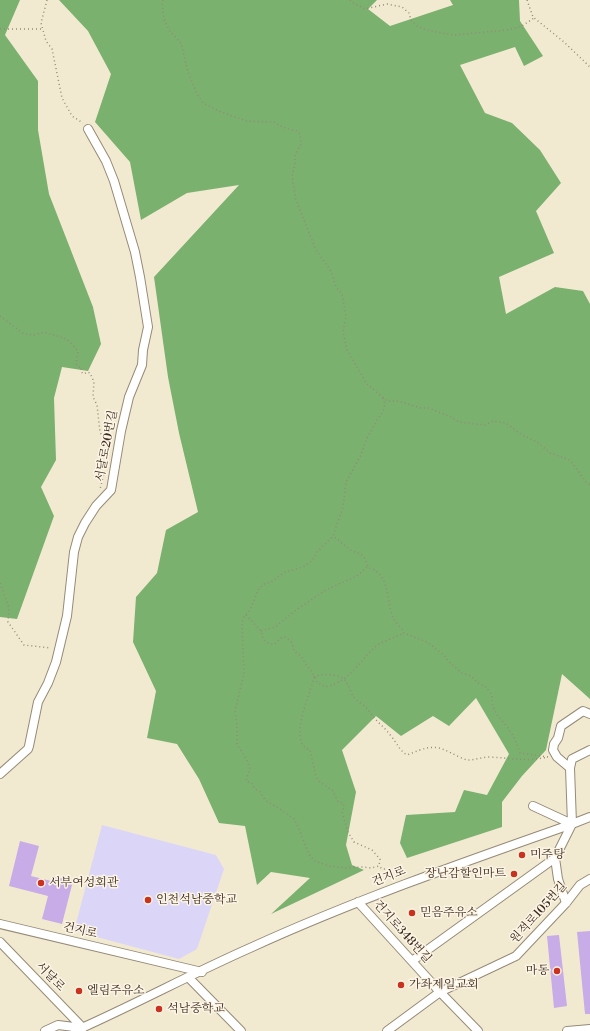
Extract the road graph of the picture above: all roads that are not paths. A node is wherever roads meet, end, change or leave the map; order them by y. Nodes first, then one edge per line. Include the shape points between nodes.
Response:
1 (88, 129) road end
2 (590, 714) edge
3 (590, 750) edge
4 (570, 768) junction
5 (0, 774) edge
6 (533, 806) dead end
7 (590, 817) edge
8 (572, 824) junction
9 (555, 858) junction
10 (590, 879) edge
11 (358, 902) junction
12 (566, 903) junction
13 (0, 924) edge
14 (0, 942) edge
15 (412, 961) junction
16 (202, 972) junction
17 (189, 978) junction
18 (440, 992) junction
19 (590, 1029) edge
20 (80, 1030) edge
21 (45, 1031) edge
22 (241, 1031) edge
23 (387, 1031) edge
24 (478, 1031) edge
25 (567, 1031) edge

1 - 5 street, 서달로20번길 via 114,180 135,252 148,327 142,365 129,397 121,430 111,490 96,506 78,536 67,616 56,662 38,702 28,749
2 - 4 street via 583,711 561,726 554,744 553,750 557,757
3 - 4 street via 572,759
4 - 8 street
6 - 8 street
7 - 8 street, 건지로
8 - 9 street
8 - 11 street, 건지로
9 - 12 street via 558,879
9 - 15 street
10 - 12 street, 원적로105번길 via 580,885
11 - 15 street, 건지로348번길
11 - 16 street, 건지로 via 250,948
12 - 18 street, 원적로105번길 via 516,956
13 - 16 street, 건지로
14 - 20 street, 서달로
15 - 18 street, 건지로348번길
16 - 17 street, 건지로
17 - 20 street, 건지로
17 - 22 street
18 - 23 street, 원적로105번길
18 - 24 street, 건지로348번길
19 - 25 street
20 - 21 street via 58,1025

